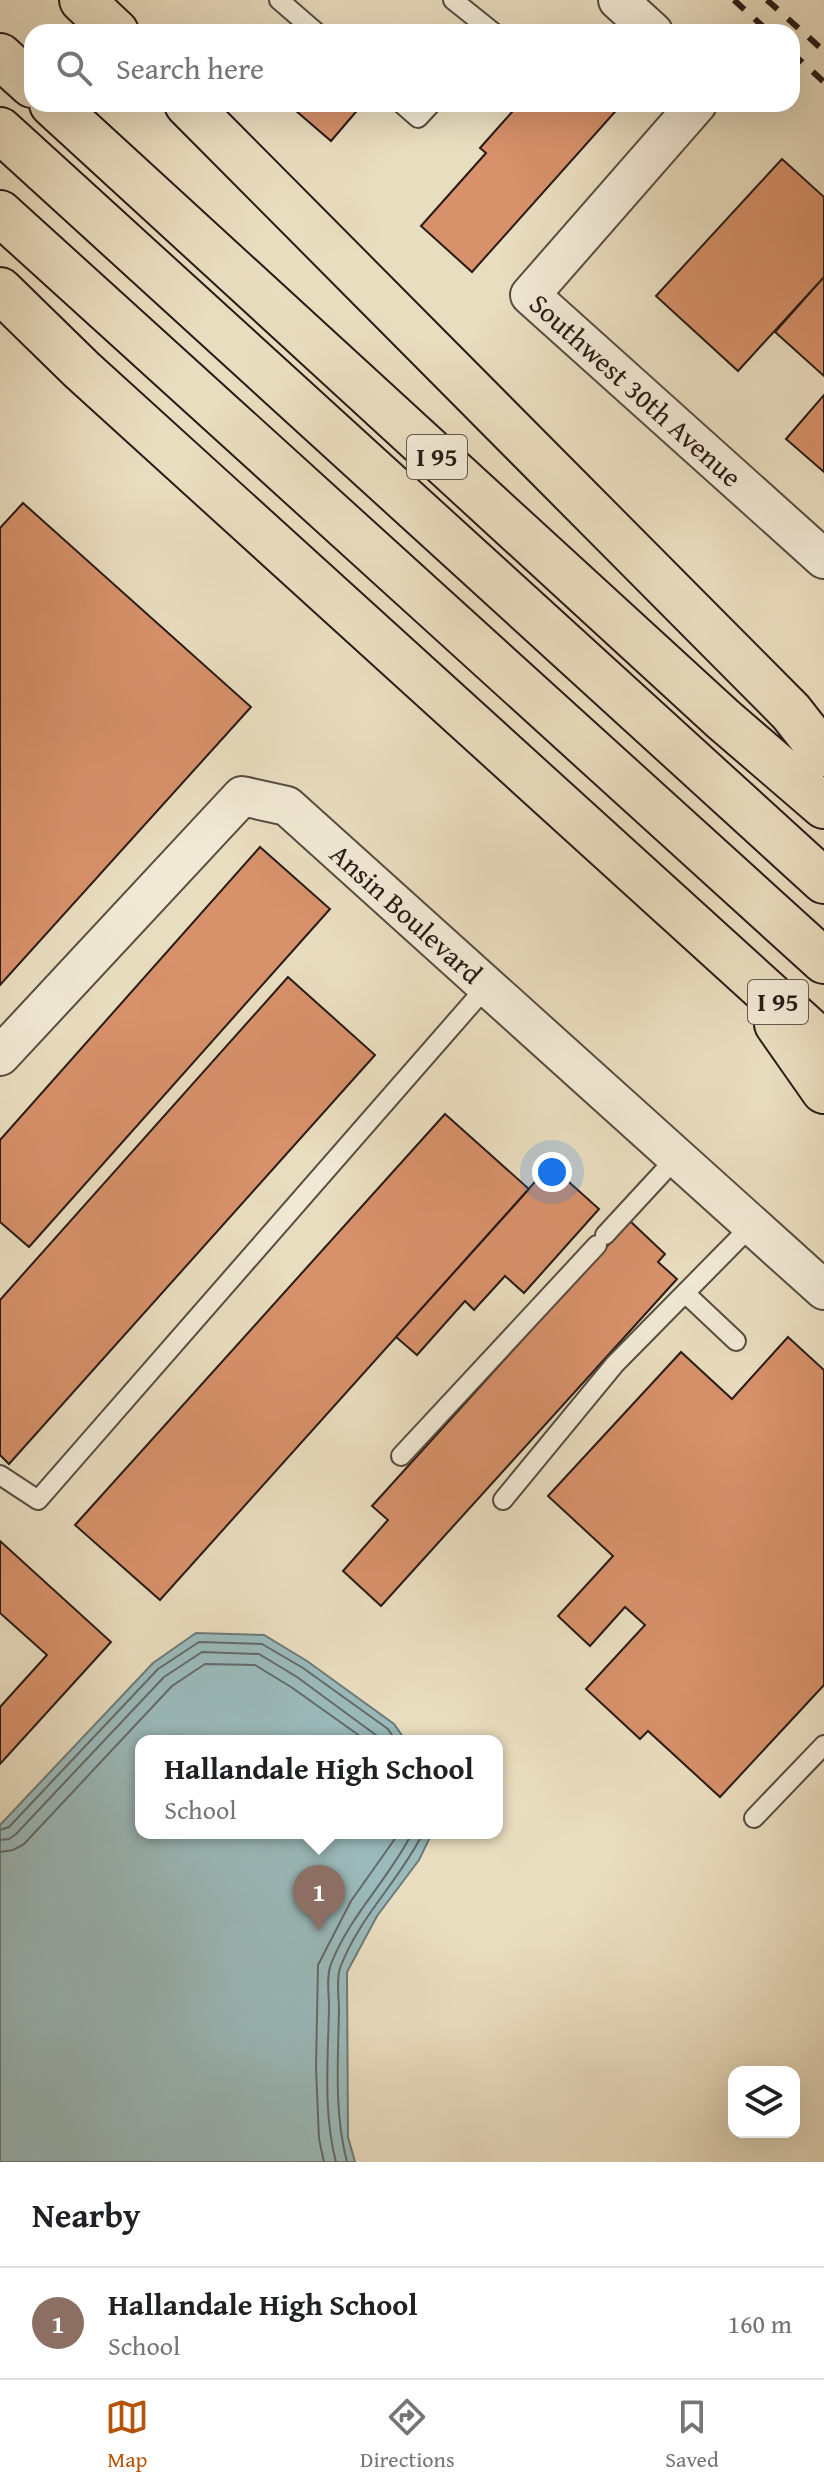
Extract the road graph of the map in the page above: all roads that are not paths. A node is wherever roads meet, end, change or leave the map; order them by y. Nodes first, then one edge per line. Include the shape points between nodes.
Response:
1 (82, 0) edge
2 (279, 0) edge
3 (453, 0) edge
4 (618, 0) edge
5 (108, 24) edge
6 (307, 24) edge
7 (483, 24) edge
8 (644, 24) edge
9 (0, 56) edge
10 (24, 78) edge
11 (61, 112) edge
12 (195, 112) edge
13 (690, 112) edge
14 (0, 130) edge
15 (0, 213) edge
16 (0, 290) edge
17 (0, 317) edge
18 (82, 370) junction
19 (824, 559) edge
20 (824, 754) edge
21 (824, 806) edge
22 (824, 881) edge
23 (732, 960) junction
24 (824, 961) edge
25 (487, 986) junction
26 (824, 1044) edge
27 (0, 1056) edge
28 (824, 1091) edge
29 (677, 1157) junction
30 (752, 1225) junction
31 (824, 1290) edge
32 (685, 1293) junction
33 (736, 1341) dead end
34 (401, 1456) dead end
35 (0, 1475) edge
36 (503, 1500) dead end
37 (824, 1745) edge
38 (754, 1818) dead end

1 - 5 highway
2 - 6 lane
3 - 7 lane
4 - 8 street
9 - 10 highway
11 - 21 highway, I 95
12 - 20 highway via 791,712
13 - 19 street, Southwest 30th Avenue via 530,295
14 - 22 highway
15 - 24 highway
16 - 18 highway, I 95
17 - 18 highway
18 - 23 highway, I 95
23 - 26 highway, I 95
23 - 28 highway
25 - 27 street, Ansin Boulevard via 287,806 242,796
25 - 29 street, Ansin Boulevard
25 - 35 lane via 38,1500
29 - 30 street, Ansin Boulevard
29 - 34 lane
30 - 31 street, Ansin Boulevard
30 - 32 lane
32 - 33 lane
32 - 36 lane via 615,1364
37 - 38 lane

